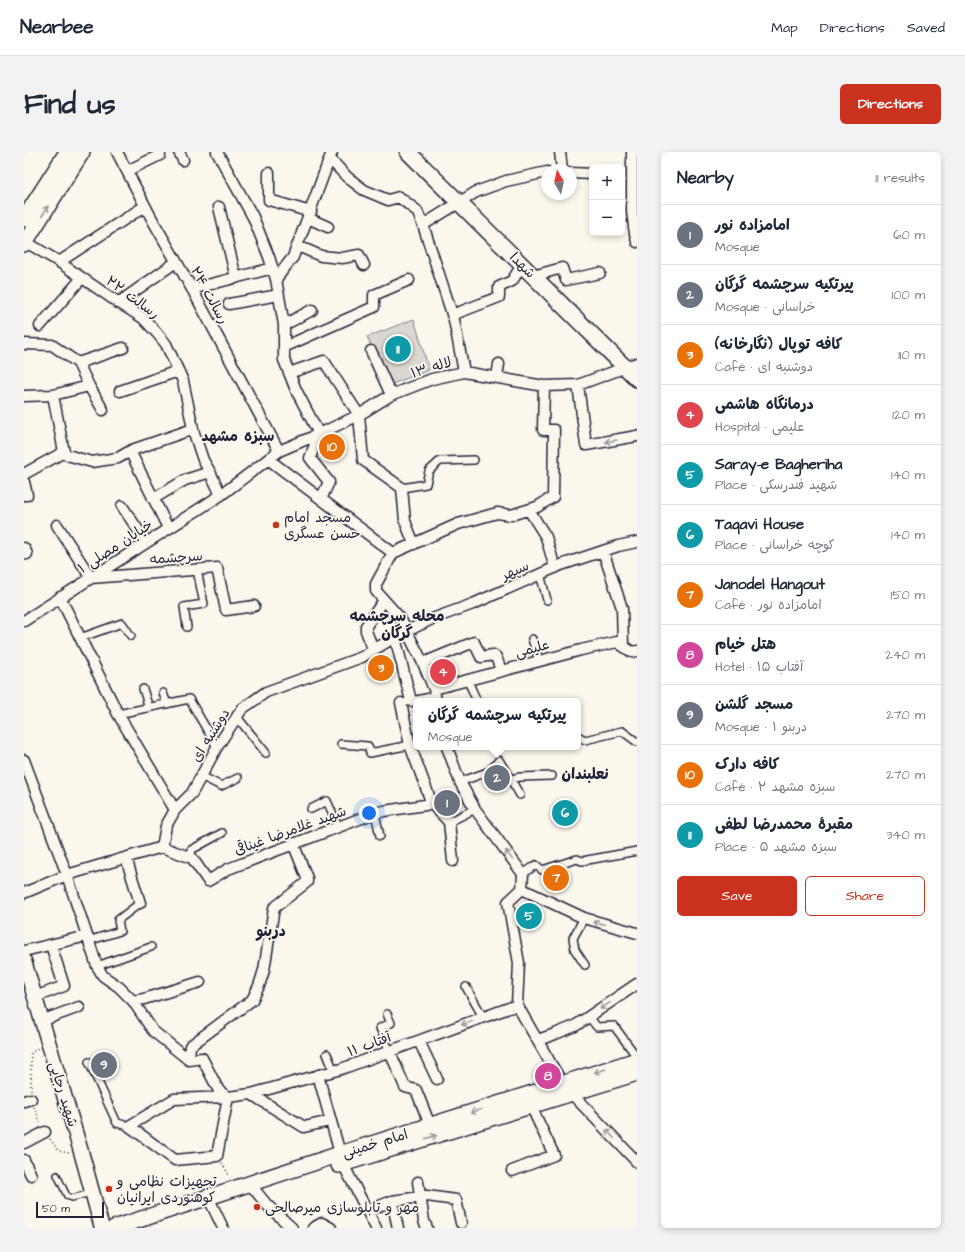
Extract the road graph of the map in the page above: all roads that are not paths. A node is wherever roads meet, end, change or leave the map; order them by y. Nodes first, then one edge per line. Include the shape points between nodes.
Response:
1 (67, 152) edge
2 (82, 152) edge
3 (117, 152) edge
4 (217, 152) edge
5 (408, 152) edge
6 (560, 152) edge
7 (632, 152) edge
8 (160, 155) dead end
9 (332, 156) edge
10 (561, 164) edge
11 (127, 171) junction
12 (269, 173) dead end
13 (541, 173) edge
14 (577, 173) edge
15 (589, 174) edge
16 (627, 179) edge
17 (460, 203) junction
18 (145, 206) junction
19 (219, 207) dead end
20 (310, 215) junction
21 (24, 219) edge
22 (423, 225) junction
23 (328, 227) dead end
24 (637, 242) edge
25 (25, 243) edge
26 (298, 246) junction
27 (58, 262) junction
28 (176, 262) junction
29 (364, 265) dead end
30 (522, 265) junction
31 (272, 268) junction
32 (600, 274) dead end
33 (534, 276) junction
34 (82, 278) junction
35 (236, 278) junction
36 (276, 280) junction
37 (409, 280) dead end
38 (192, 289) junction
39 (279, 295) junction
40 (118, 303) junction
41 (229, 304) dead end
42 (312, 310) dead end
43 (453, 318) junction
44 (284, 324) junction
45 (40, 326) dead end
46 (24, 344) edge
47 (284, 347) junction
48 (123, 348) dead end
49 (371, 351) dead end
50 (78, 363) junction
51 (499, 364) dead end
52 (631, 365) edge
53 (178, 370) junction
54 (464, 372) junction
55 (290, 373) junction
56 (497, 377) junction
57 (637, 379) edge
58 (578, 385) junction
59 (89, 386) junction
60 (544, 386) junction
61 (120, 391) dead end
62 (54, 395) junction
63 (391, 395) junction
64 (24, 396) edge
65 (103, 410) dead end
66 (359, 415) junction
67 (193, 429) junction
68 (319, 434) junction
69 (637, 436) edge
70 (130, 451) junction
71 (279, 451) junction
72 (64, 452) junction
73 (268, 460) junction
74 (474, 460) dead end
75 (210, 472) junction
76 (24, 474) edge
77 (24, 482) edge
78 (402, 488) junction
79 (24, 495) edge
80 (221, 495) junction
81 (153, 498) junction
82 (321, 499) junction
83 (122, 506) dead end
84 (529, 510) junction
85 (57, 525) dead end
86 (168, 528) junction
87 (146, 542) junction
88 (637, 542) edge
89 (414, 544) junction
90 (603, 551) junction
91 (393, 554) junction
92 (555, 568) junction
93 (197, 570) junction
94 (540, 574) junction
95 (90, 578) junction
96 (60, 597) junction
97 (384, 600) junction
98 (547, 600) dead end
99 (254, 606) dead end
100 (24, 620) edge
101 (187, 627) dead end
102 (406, 631) junction
103 (131, 636) dead end
104 (395, 637) junction
105 (80, 638) junction
106 (532, 639) dead end
107 (623, 646) junction
108 (373, 649) junction
109 (637, 652) edge
110 (539, 661) junction
111 (424, 663) junction
112 (501, 670) junction
113 (468, 680) junction
114 (143, 689) dead end
115 (163, 693) dead end
116 (435, 696) edge
117 (476, 698) edge
118 (413, 701) edge
119 (406, 702) junction
120 (167, 704) junction
121 (149, 708) junction
122 (118, 714) junction
123 (237, 717) junction
124 (581, 738) edge
125 (637, 742) edge
126 (341, 744) dead end
127 (410, 745) junction
128 (217, 747) junction
129 (448, 750) edge
130 (266, 752) dead end
131 (24, 760) edge
132 (201, 776) junction
133 (552, 776) dead end
134 (238, 778) dead end
135 (511, 779) junction
136 (460, 782) junction
137 (520, 795) dead end
138 (432, 804) junction
139 (311, 809) dead end
140 (476, 809) junction
141 (175, 810) junction
142 (375, 813) junction
143 (449, 822) junction
144 (339, 828) junction
145 (222, 832) dead end
146 (380, 836) dead end
147 (293, 843) junction
148 (162, 847) junction
149 (637, 852) edge
150 (126, 858) junction
151 (192, 858) junction
152 (452, 861) dead end
153 (523, 874) junction
154 (67, 876) junction
155 (522, 889) junction
156 (24, 893) edge
157 (140, 903) joint
158 (584, 918) junction
159 (637, 933) edge
160 (87, 939) junction
161 (52, 945) junction
162 (151, 947) dead end
163 (24, 951) edge
164 (24, 961) edge
165 (585, 965) dead end
166 (97, 966) junction
167 (200, 982) dead end
168 (637, 984) edge
169 (466, 987) dead end
170 (35, 997) junction
171 (133, 1001) junction
172 (517, 1005) junction
173 (79, 1007) dead end
174 (386, 1014) dead end
175 (483, 1017) junction
176 (589, 1017) junction
177 (41, 1021) junction
178 (419, 1040) junction
179 (538, 1040) junction
180 (390, 1052) junction
181 (327, 1054) dead end
182 (637, 1058) edge
183 (189, 1060) junction
184 (88, 1062) dead end
185 (334, 1071) junction
186 (637, 1073) edge
187 (318, 1075) junction
188 (437, 1079) dead end
189 (567, 1090) junction
190 (251, 1094) junction
191 (228, 1097) junction
192 (531, 1106) junction
193 (330, 1121) junction
194 (430, 1125) junction
195 (129, 1126) junction
196 (45, 1132) road end
197 (24, 1143) edge
198 (341, 1159) junction
199 (24, 1160) edge
200 (637, 1162) edge
201 (512, 1171) dead end
202 (31, 1175) dead end
203 (57, 1175) dead end
204 (418, 1182) dead end
205 (247, 1188) junction
206 (92, 1193) junction
207 (419, 1198) junction
208 (392, 1202) junction
209 (212, 1205) junction
210 (367, 1211) junction
211 (461, 1223) dead end
212 (102, 1228) edge
213 (114, 1228) edge
214 (140, 1228) edge
215 (223, 1228) edge
216 (292, 1228) edge
217 (314, 1228) edge
218 (332, 1228) edge
219 (376, 1228) edge
220 (398, 1228) edge
221 (427, 1228) edge

1 - 21 main road
25 -> 2 main road
3 - 11 street, ۲۴ رسالت
4 - 31 street via 253,217
5 - 17 main road, شهدا
6 - 10 street
7 - 16 street
8 - 11 street
9 - 20 street
9 - 22 street via 347,177 364,190 388,200 399,197 417,211
11 - 18 street, ۲۴ رسالت
12 - 20 street via 269,200
13 - 17 street via 506,181 476,192
14 - 15 street
16 - 24 street
17 - 22 street
17 - 30 main road, شهدا
18 - 27 street
18 - 28 street, ۲۴ رسالت
19 - 35 street
20 - 23 street
20 - 26 street
22 - 43 street
25 - 27 street, ۲۲ رسالت
26 - 29 street via 321,256 342,258 360,255
26 - 36 street via 293,258
27 - 34 street, ۲۲ رسالت
28 - 38 street, ۲۴ رسالت
28 - 40 street
30 - 33 main road, شهدا
30 - 43 street via 512,281 499,287 499,297
31 - 35 street
31 - 36 street
32 - 33 street via 566,280 562,268
33 - 52 main road, شهدا
34 - 40 street, ۲۲ رسالت
34 - 45 street
35 - 38 street
36 - 39 street
37 - 47 street via 374,295 374,307
38 - 71 street, ۲۴ رسالت
39 - 41 street
39 - 44 street
40 - 53 street, ۲۲ رسالت via 143,318 157,332 166,344
42 - 44 street
43 - 54 street
44 - 47 street
46 - 50 street via 52,345
47 - 55 street via 284,360
48 - 50 street
49 - 63 street
50 - 59 street
51 - 56 street
52 - 57 main road, شهدا
52 - 58 street, لاله ۱۳
53 - 61 street
53 - 67 street, ۲۲ رسالت via 183,381
54 - 56 street, لاله ۱۳
54 - 63 street, لاله ۱۳ via 432,379
55 - 66 street via 324,361
55 - 68 street
56 - 60 street, لاله ۱۳
58 - 60 street, لاله ۱۳
69 -> 58 street via 586,445
59 - 62 street
59 - 65 street
60 - 84 street via 542,430 554,430 553,497
62 - 64 street
62 - 72 street
63 - 66 street, لاله ۱۳
66 - 68 street, لاله ۱۳
66 - 78 street via 363,460
67 - 70 street
67 - 75 street, ۲۲ رسالت via 203,460
68 - 71 street, لاله ۱۳
68 - 82 street via 310,458 329,482
70 - 72 street via 118,458 92,462
70 - 81 street
71 - 73 street, لاله ۱۳
72 - 76 street
73 - 80 street, خیابان مصلی ۱
73 - 82 street
74 - 78 street via 440,461 429,471 426,484
75 - 80 street, ۲۲ رسالت
75 - 81 street via 185,480
77 - 79 street via 27,495
78 - 89 street via 405,521
80 - 86 street, خیابان مصلی ۱
81 - 86 street
82 - 91 street
83 - 87 street
84 - 89 street via 511,515 497,513 458,524
84 - 92 street via 546,537
85 - 95 street
86 - 87 street, خیابان مصلی ۱
87 - 95 street, خیابان مصلی ۱
88 - 90 street, سپهر
89 - 91 street
90 - 92 street, سپهر
90 - 107 street via 622,608
91 - 97 street via 376,584 376,591
92 - 94 street, سپهر
93 - 95 street, سرچشمه
93 - 99 street, سرچشمه via 217,568 226,610
93 - 101 street via 204,604 184,607
94 - 98 street
94 - 102 street, سپهر
95 - 96 street, خیابان مصلی ۱
96 - 100 street, خیابان مصلی ۱
96 - 105 street
97 - 102 street via 400,618
97 - 108 street via 366,626
102 - 104 street, دوشنبه ای
102 - 111 street
103 - 105 street via 122,623
104 - 108 street, دوشنبه ای
104 - 119 street
105 - 122 street
106 - 110 street
107 - 109 street, علیمی
107 - 110 street, علیمی via 617,642
108 - 123 street, دوشنبه ای via 362,657 266,692 242,709
110 - 112 street, علیمی
111 - 112 street via 474,642 481,657 496,657
111 - 116 street
112 - 113 street, علیمی
113 - 116 street, علیمی
113 - 117 street
114 - 121 street
115 - 120 street
118 - 119 street
119 - 127 street
120 - 121 street
120 - 128 street via 189,699
121 - 122 street
122 - 141 street
123 - 128 street, دوشنبه ای
123 - 130 street
124 - 125 street via 585,740 622,731
126 - 127 street via 368,746 370,753
127 - 138 street
128 - 132 street, دوشنبه ای
129 - 136 street
131 - 154 street
132 - 134 street via 221,786
132 - 141 street, دوشنبه ای via 192,792
133 - 135 street
135 - 136 street via 499,760 490,770
135 - 137 street
136 - 140 street
138 - 142 street, شهید غلامرضا غیناقی
138 - 143 street
139 - 144 street via 327,800
140 - 143 street
153 -> 140 street
141 - 148 street, دوشنبه ای via 166,826
142 - 144 street, شهید غلامرضا غیناقی
142 - 146 street
143 - 152 street
144 - 147 street, شهید غلامرضا غیناقی
145 - 151 street via 191,850
147 - 151 street, شهید غلامرضا غیناقی via 228,869 208,881
147 - 183 street via 307,882 274,908 259,986 252,1000 190,1046
148 - 150 street
148 - 151 street
149 - 153 street via 582,861 577,859 542,870 536,865
150 - 154 street
150 - 157 street
153 - 155 street
154 - 156 street
154 - 160 street
155 - 158 street
155 - 172 street via 508,902 519,963
157 - 160 street via 118,920 120,931
159 -> 158 street
158 - 165 street via 573,938 575,950
160 - 161 street
160 - 166 street
161 - 163 street
161 - 170 street via 64,986
162 - 166 street
164 - 170 main road, شهید رجایی
166 - 171 street via 104,976
167 - 171 street
168 -> 176 street
169 - 175 street
170 - 177 main road, شهید رجایی
171 - 183 street via 153,1031
172 - 175 street, آفتاب ۱۱
172 - 179 street
173 - 177 street
174 - 180 street via 391,1023 380,1028
175 -> 178 street, آفتاب ۱۱
176 - 179 street via 575,1026
176 - 182 street via 597,1027 614,1026
177 - 206 main road, شهید رجایی
178 - 180 street, آفتاب ۱۱
178 - 188 street
179 - 189 street
180 - 185 street, آفتاب ۱۱
180 - 194 street via 405,1087 416,1090
181 - 185 street
182 -> 189 main road, امام خمینی
183 - 191 street via 202,1058 219,1091
184 - 195 street via 117,1123
185 - 187 street, آفتاب ۱۱
186 - 189 main road, امام خمینی
187 - 190 street, آفتاب ۱۱
187 - 193 street
189 - 192 main road, امام خمینی
189 -> 194 main road, امام خمینی
200 -> 189 street
190 - 191 street, آفتاب ۱۱
190 - 193 street via 304,1127
191 - 195 street, آفتاب ۱۱ via 174,1099
191 - 195 street via 218,1156 175,1160
198 -> 192 main road, امام خمینی
192 - 201 street via 554,1155
193 - 198 street
194 - 198 main road, امام خمینی
196 - 197 street
198 - 205 main road, امام خمینی
198 - 210 street
199 - 202 street
203 - 206 lane via 67,1196 72,1198
204 - 207 street
205 - 209 main road, امام خمینی
205 - 213 main road, امام خمینی
205 - 216 street
206 - 212 main road, شهید رجایی
207 - 208 street
207 - 211 street via 428,1196 456,1200
207 - 221 street
208 - 210 street
208 - 220 street
209 - 214 main road, امام خمینی
209 - 215 street
210 - 219 street
217 - 218 street via 322,1223

